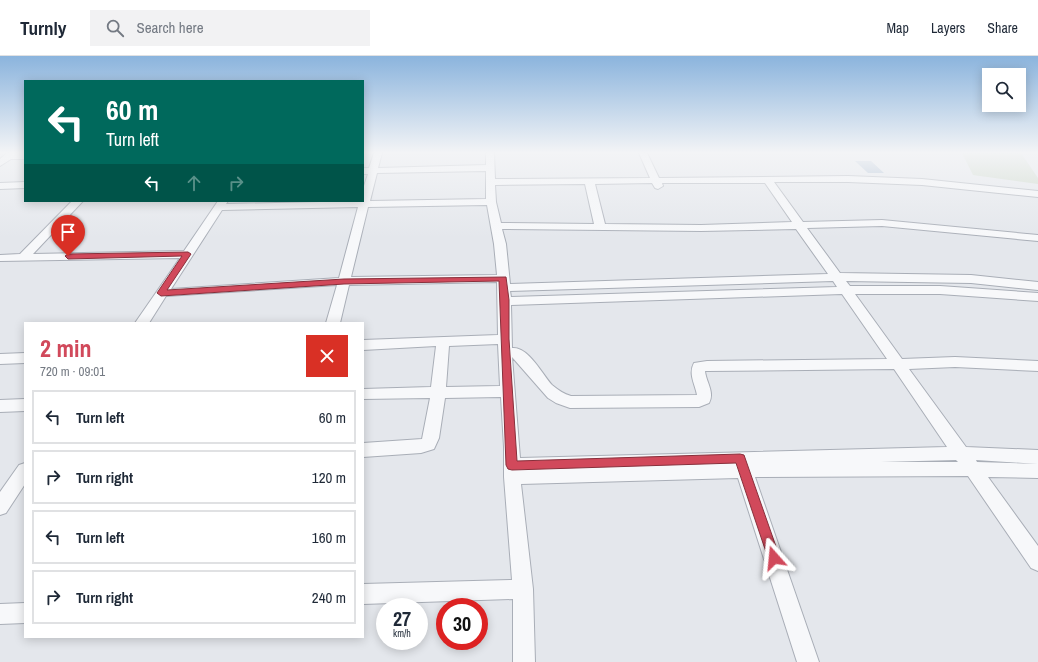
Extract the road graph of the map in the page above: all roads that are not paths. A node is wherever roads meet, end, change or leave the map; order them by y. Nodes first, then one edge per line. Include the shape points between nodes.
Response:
1 (367, 181) edge
2 (490, 181) edge
3 (536, 181) edge
4 (753, 181) edge
5 (769, 181) edge
6 (777, 181) edge
7 (905, 181) edge
8 (657, 183) joint
9 (590, 184) junction
10 (24, 185) edge
11 (0, 186) edge
12 (1038, 194) edge
13 (1038, 199) edge
14 (77, 202) edge
15 (491, 202) junction
16 (364, 203) junction
17 (221, 204) edge
18 (496, 226) junction
19 (600, 226) junction
20 (800, 226) junction
21 (1038, 238) edge
22 (188, 254) junction
23 (24, 257) junction
24 (0, 258) edge
25 (837, 277) junction
26 (344, 281) junction
27 (1038, 286) edge
28 (504, 289) junction
29 (847, 290) junction
30 (161, 293) junction
31 (1038, 297) edge
32 (143, 322) edge
33 (333, 322) edge
34 (443, 341) junction
35 (364, 345) edge
36 (505, 346) junction
37 (24, 358) edge
38 (0, 359) edge
39 (898, 364) junction
40 (1038, 366) edge
41 (508, 391) junction
42 (438, 393) junction
43 (364, 394) edge
44 (24, 405) edge
45 (0, 406) edge
46 (364, 450) edge
47 (961, 454) junction
48 (1038, 457) edge
49 (742, 464) junction
50 (973, 469) junction
51 (512, 471) junction
52 (1038, 471) edge
53 (24, 472) edge
54 (0, 508) edge
55 (1038, 562) edge
56 (523, 589) junction
57 (364, 594) edge
58 (24, 613) edge
59 (0, 614) edge
60 (524, 662) edge
61 (808, 662) edge

1 - 16 street
2 - 15 street
3 - 9 street
4 - 8 street
5 - 20 street
6 - 13 street via 903,186
7 - 12 street
8 - 9 street
9 - 19 street
10 - 11 street
14 - 23 street
15 - 16 street
15 - 18 street
16 - 17 street
16 - 26 street
17 - 22 street
18 - 19 street
18 - 28 street
19 - 20 street
20 - 21 street via 896,224
20 - 25 street
22 - 23 street
22 - 30 street
23 - 24 street
25 - 27 street via 971,279
25 - 28 street
25 - 29 street
26 - 28 street
26 - 30 street
26 - 33 street
28 - 29 street
28 - 36 street
29 - 31 street via 940,290
29 - 39 street
30 - 32 street
34 - 35 street
34 - 36 street
34 - 42 street
36 - 39 street via 519,354 551,394 570,402 699,401 704,399 705,394 697,372 699,367 707,366
36 - 41 street
37 - 38 street
39 - 40 street via 954,362
39 - 47 street
41 - 42 street
41 - 51 street
42 - 43 street
42 - 46 street via 428,444
44 - 45 street
47 - 48 street
47 - 49 street
47 - 50 street
49 - 50 street
49 - 51 street
49 - 61 street
50 - 52 street
50 - 55 street
51 - 56 street
53 - 54 street
56 - 57 street
56 - 60 street
58 - 59 street

